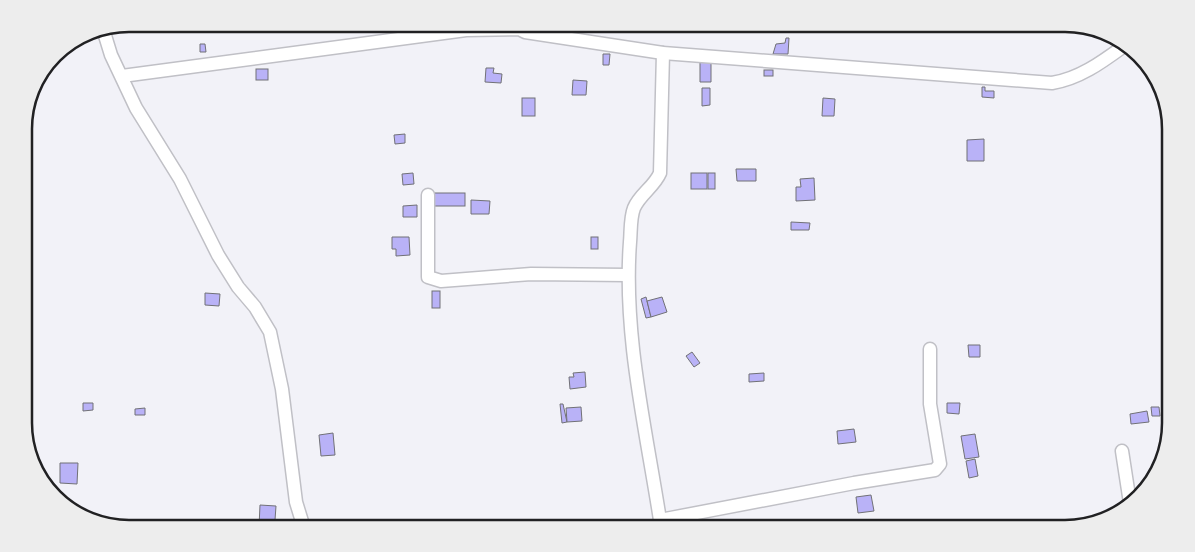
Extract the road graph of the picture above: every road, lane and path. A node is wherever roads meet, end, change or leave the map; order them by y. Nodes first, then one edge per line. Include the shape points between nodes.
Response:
1 (451, 32) edge
2 (525, 32) edge
3 (104, 36) edge
4 (1119, 49) edge
5 (663, 53) junction
6 (122, 76) junction
7 (428, 196) dead end
8 (628, 275) junction
9 (930, 350) dead end
10 (1122, 451) dead end
11 (1129, 495) edge
12 (661, 519) edge
13 (683, 519) edge
14 (301, 520) edge

1 - 6 street
2 - 5 street
3 - 6 street
4 - 5 street via 1080,75 1052,83
5 - 8 street via 660,173 656,183 641,196 633,210
6 - 14 street via 136,108 180,179 218,255 270,332
7 - 8 street via 428,277 441,281 531,274
8 - 12 street via 634,352
9 - 13 street via 930,404 940,464 935,470 854,483
10 - 11 street

